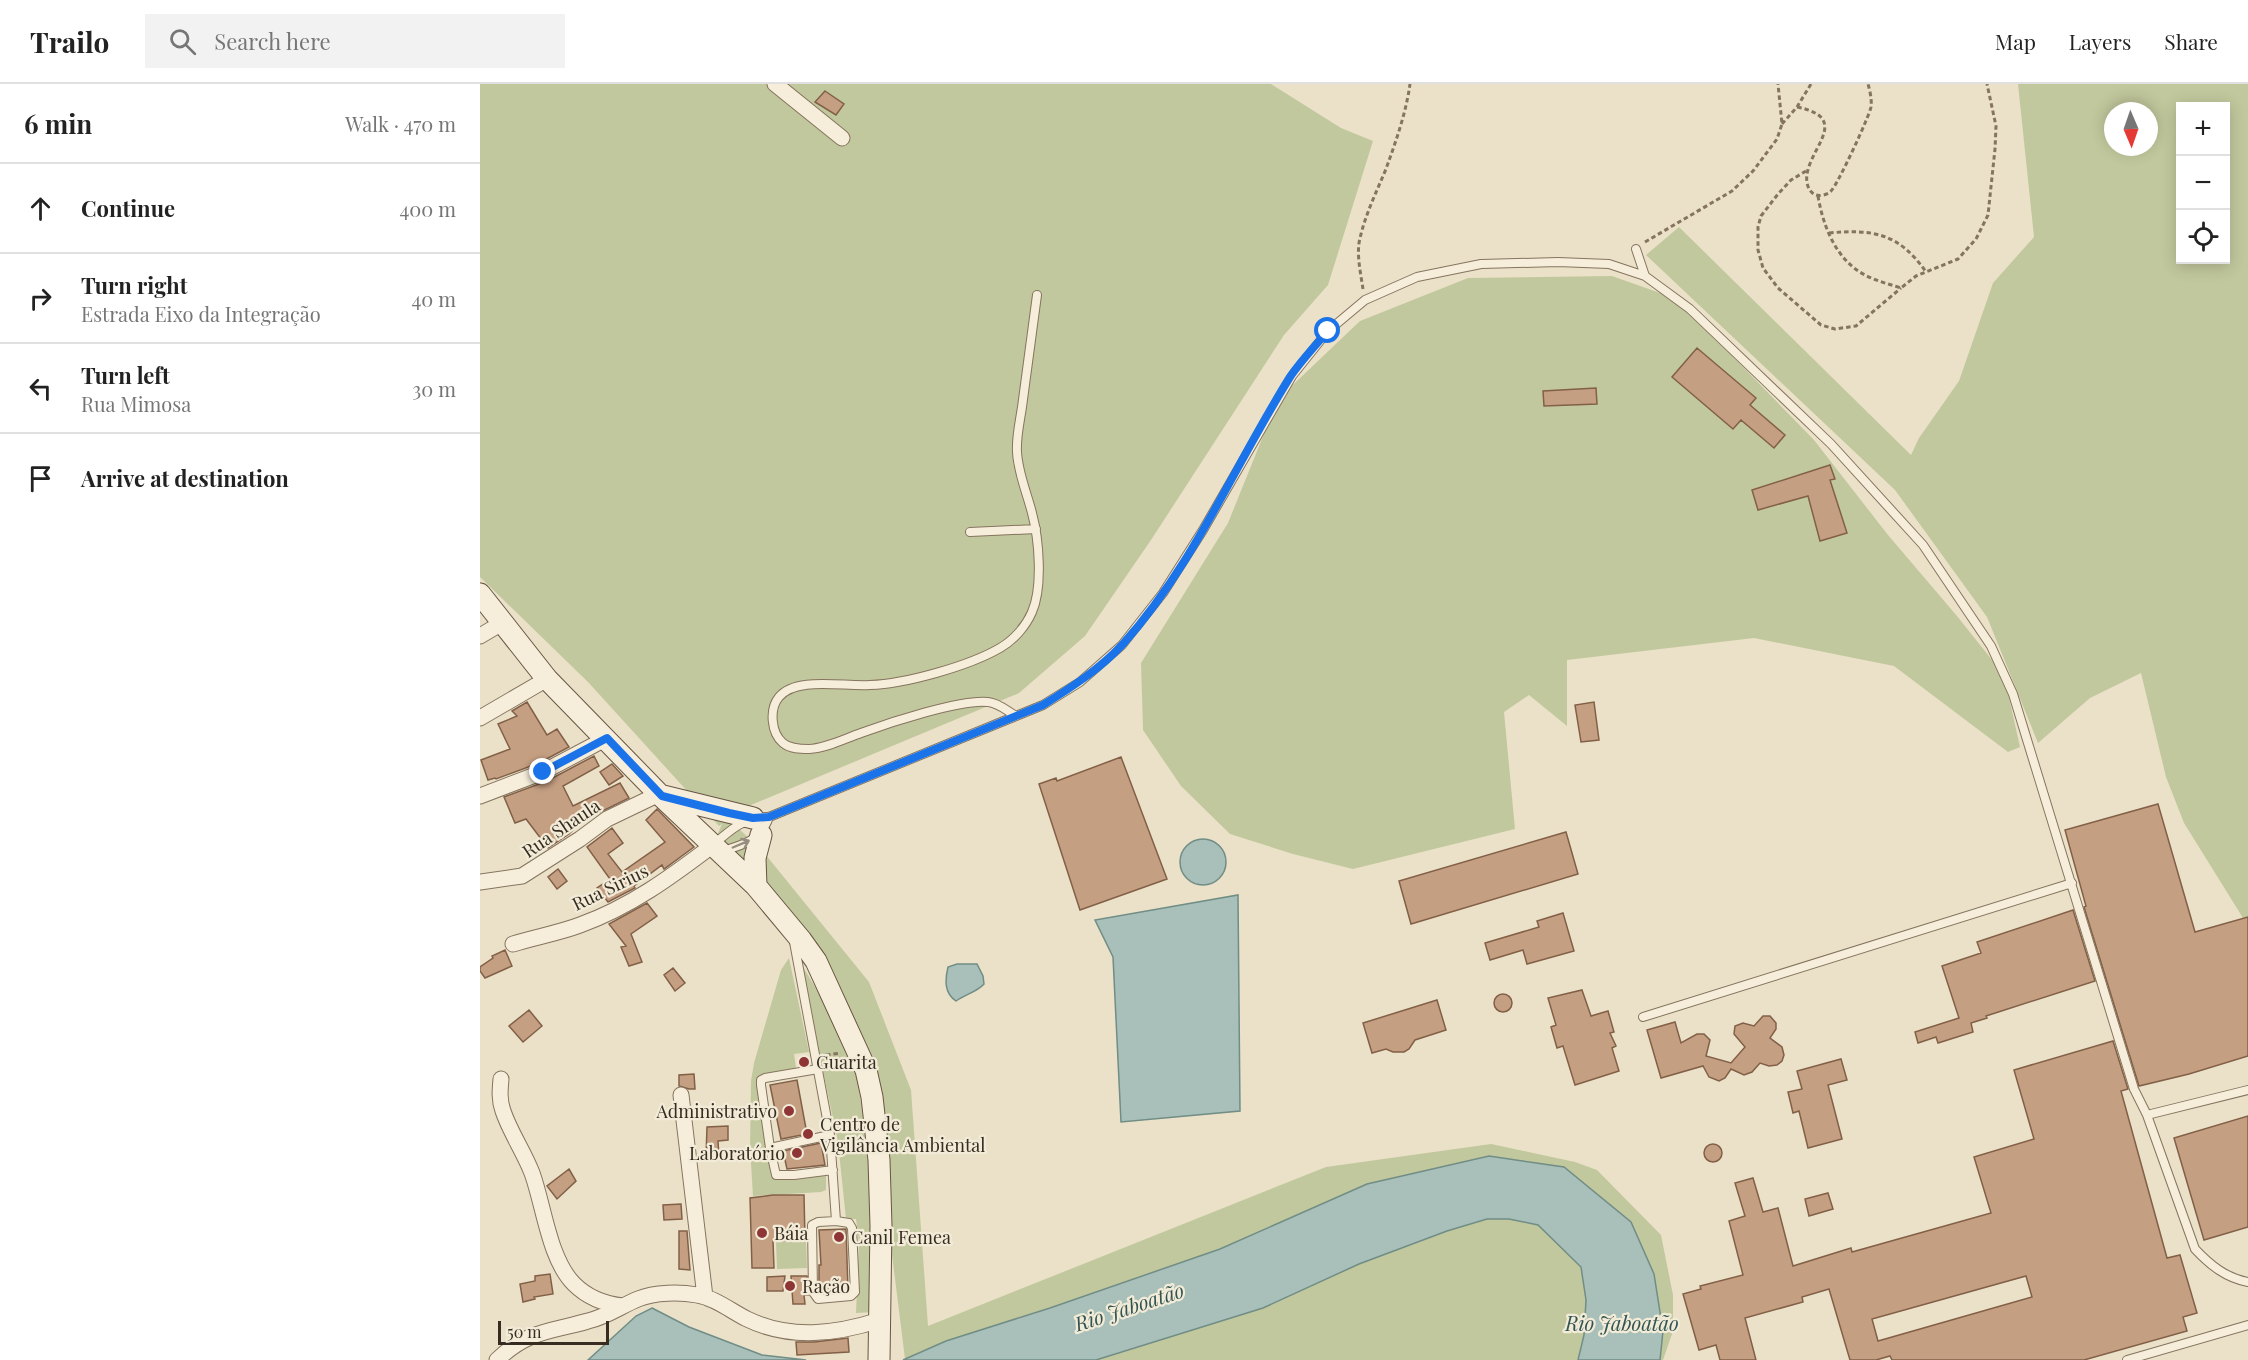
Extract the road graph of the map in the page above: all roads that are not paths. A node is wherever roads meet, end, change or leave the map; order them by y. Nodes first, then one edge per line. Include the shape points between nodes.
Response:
1 (775, 84) edge
2 (842, 138) dead end
3 (1636, 249) road end
4 (1645, 276) junction
5 (1037, 294) dead end
6 (1036, 530) junction
7 (970, 531) dead end
8 (480, 594) edge
9 (502, 623) junction
10 (480, 636) edge
11 (547, 680) junction
12 (1016, 716) junction
13 (480, 718) edge
14 (607, 738) junction
15 (661, 795) junction
16 (480, 796) edge
17 (761, 823) junction
18 (717, 848) junction
19 (480, 882) edge
20 (2072, 883) junction
21 (756, 886) junction
22 (791, 927) junction
23 (513, 944) dead end
24 (1643, 1017) dead end
25 (818, 1069) junction
26 (501, 1079) dead end
27 (2248, 1090) edge
28 (681, 1095) dead end
29 (2147, 1114) junction
30 (830, 1135) junction
31 (770, 1148) junction
32 (833, 1170) junction
33 (836, 1221) junction
34 (2248, 1282) edge
35 (705, 1297) junction
36 (623, 1306) junction
37 (2248, 1325) edge
38 (880, 1328) junction
39 (497, 1360) edge
40 (879, 1360) edge
41 (2127, 1360) edge

1 - 2 street
3 - 4 lane
4 - 12 lane via 1609,264 1482,264 1417,277 1365,300 1328,331 1292,375 1163,594 1122,645 1080,682
4 - 20 lane via 1690,309 1832,444 1923,545 1991,646 2013,694
5 - 6 lane via 1016,450
6 - 7 lane
6 - 12 lane via 1038,585 1033,610 1022,630 1001,648 927,676 896,682 799,685 777,699 773,725 784,744 810,749 897,720 971,703 999,705
8 - 9 main road
9 - 10 street
9 - 11 main road
11 - 13 street
11 - 14 main road
12 - 17 lane
14 - 15 main road
14 - 16 street via 543,772
15 - 17 main road
15 - 18 main road
15 - 19 street, Rua Shaula via 607,819 522,876
18 -> 17 lane via 735,847
17 - 18 lane via 728,832
17 - 21 main road via 755,858
18 - 21 main road
18 - 23 street, Rua Sirius via 634,900 578,926
20 - 24 lane
20 - 29 lane via 2134,1089
21 - 22 main road
22 - 25 lane
22 - 38 main road via 819,969 866,1070 872,1097 879,1160
25 - 30 lane
25 - 31 lane via 761,1080
26 - 36 street via 503,1112 533,1175 563,1269 573,1284 590,1297
27 - 29 lane
28 - 35 street
29 - 34 lane via 2195,1249 2211,1266
30 - 31 lane
30 - 32 lane
31 - 32 lane via 777,1175
32 - 33 lane
33 - 33 lane via 812,1225 813,1292 818,1299 851,1296 855,1292 852,1228 849,1223
35 - 36 street via 652,1295
35 - 38 street via 760,1325 788,1333
36 - 39 street via 588,1321 533,1335
37 - 41 lane
38 - 40 main road

